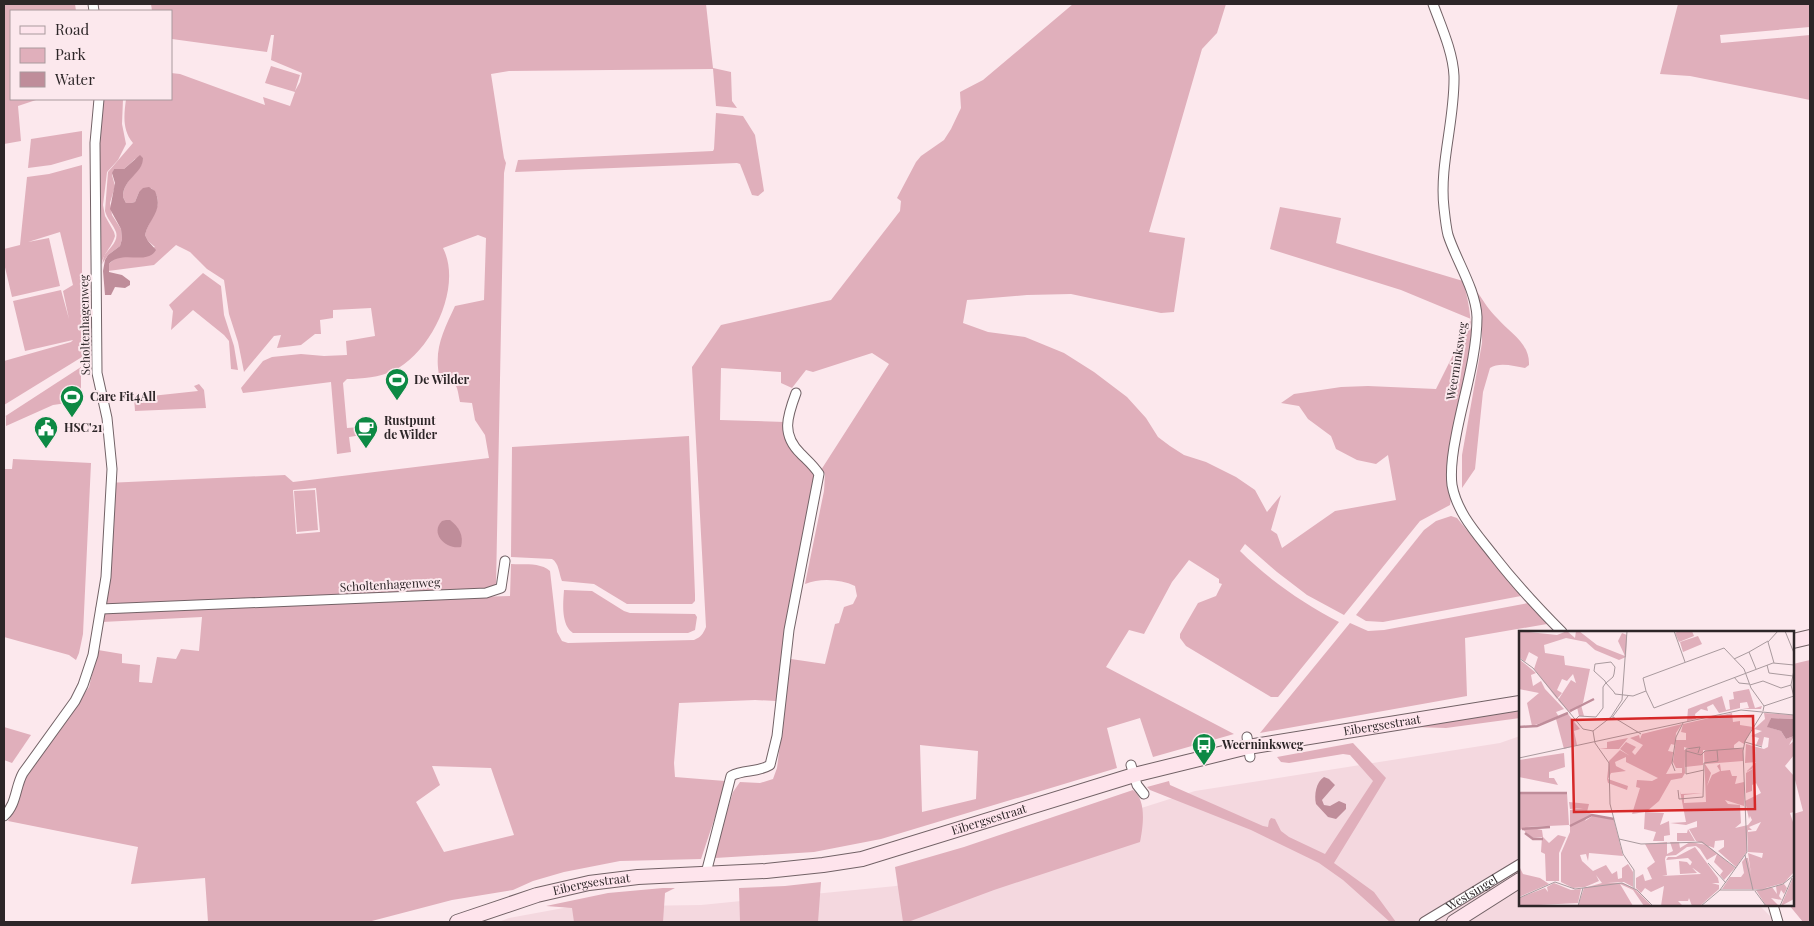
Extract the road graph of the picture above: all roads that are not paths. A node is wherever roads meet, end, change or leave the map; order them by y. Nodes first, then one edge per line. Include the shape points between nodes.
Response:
1 (1433, 4) edge
2 (99, 100) edge
3 (796, 393) dead end
4 (505, 561) dead end
5 (101, 609) junction
6 (1561, 631) edge
7 (1810, 637) edge
8 (1794, 641) edge
9 (1519, 703) edge
10 (1133, 770) junction
11 (1144, 794) dead end
12 (4, 816) edge
13 (1519, 865) edge
14 (706, 873) junction
15 (1519, 881) edge
16 (1774, 906) edge
17 (457, 922) edge
18 (1424, 922) edge
19 (1454, 922) edge
20 (1778, 922) edge

1 - 6 street, Weerninksweg via 1454,74 1444,175 1446,224 1477,314 1476,335 1456,437 1452,484 1458,506 1473,529 1526,595
2 - 5 street, Scholtenhagenweg via 96,143 97,373 107,418 112,469
3 - 14 street via 789,411 789,441 819,474 790,630 776,736 770,765 731,776
4 - 5 street, Scholtenhagenweg via 501,588 486,593
5 - 12 street, Scholtenhagenweg via 93,655 83,685 23,773 13,805
7 - 8 main road
9 - 10 main road, Eibergsestraat via 1249,747
10 - 11 street via 1137,785
10 - 14 main road, Eibergsestraat via 862,859 766,871
13 - 18 street, Westsingel
14 - 17 main road, Eibergsestraat via 588,883 537,895
15 - 19 main road, Westsingel
16 - 20 street

